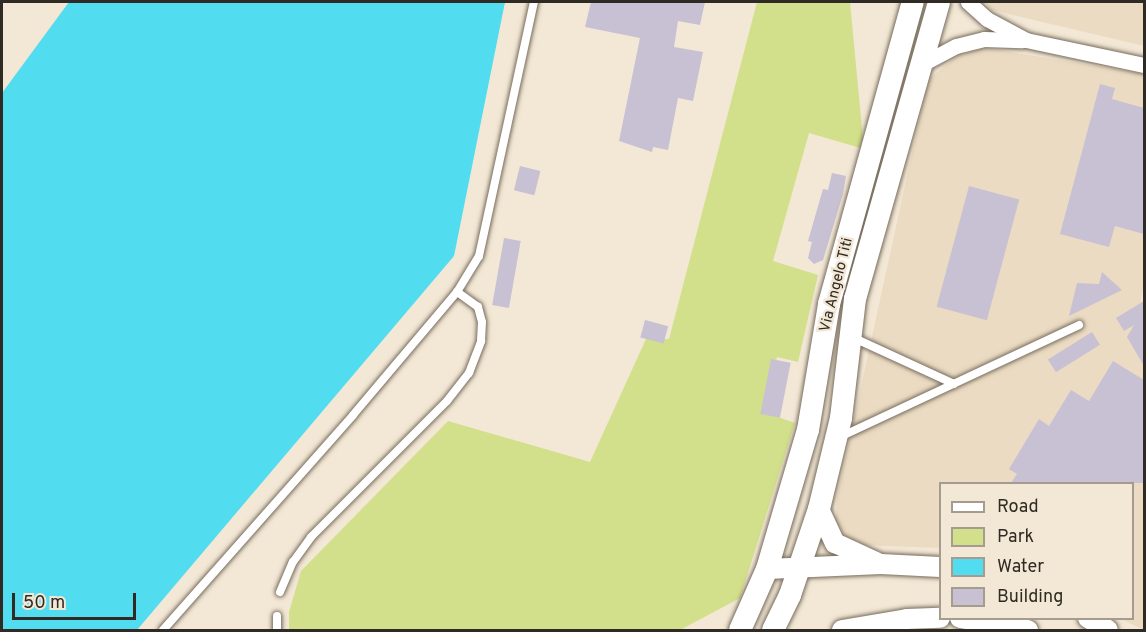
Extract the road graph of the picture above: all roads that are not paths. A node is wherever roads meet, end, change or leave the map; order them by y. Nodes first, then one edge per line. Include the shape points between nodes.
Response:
1 (534, 2) edge
2 (913, 2) edge
3 (939, 2) edge
4 (968, 2) edge
5 (1026, 40) junction
6 (922, 64) junction
7 (1144, 65) edge
8 (458, 292) junction
9 (1079, 325) dead end
10 (850, 336) junction
11 (954, 384) junction
12 (836, 439) junction
13 (819, 509) junction
14 (881, 564) junction
15 (799, 567) junction
16 (939, 567) edge
17 (767, 569) junction
18 (280, 592) dead end
19 (277, 616) dead end
20 (939, 618) edge
21 (971, 620) edge
22 (1091, 620) edge
23 (163, 630) edge
24 (277, 630) edge
25 (740, 630) edge
26 (773, 630) edge
27 (842, 630) edge
28 (1028, 630) edge
29 (1108, 630) edge

1 - 8 lane via 479,256
2 - 17 main road, Via Angelo Titi via 829,304 808,430
3 - 6 main road, Via Angelo Titi
4 - 5 street via 987,20
5 - 6 street via 984,39 956,46
5 - 7 street
6 - 10 main road, Via Angelo Titi via 855,298
8 - 18 lane via 478,307 482,322 481,341 469,373 447,401 311,537 293,562
8 - 23 lane
9 - 11 lane
10 - 11 lane
10 - 12 main road, Via Angelo Titi
11 - 12 lane
12 - 13 main road, Via Angelo Titi
13 - 14 street via 835,543
13 - 15 main road, Via Angelo Titi
14 - 15 street
14 - 16 street
15 - 17 street
15 - 26 main road, Via Angelo Titi
17 - 25 main road, Via Angelo Titi
19 - 24 lane
20 - 27 street via 907,618
21 - 28 street
22 - 29 street

